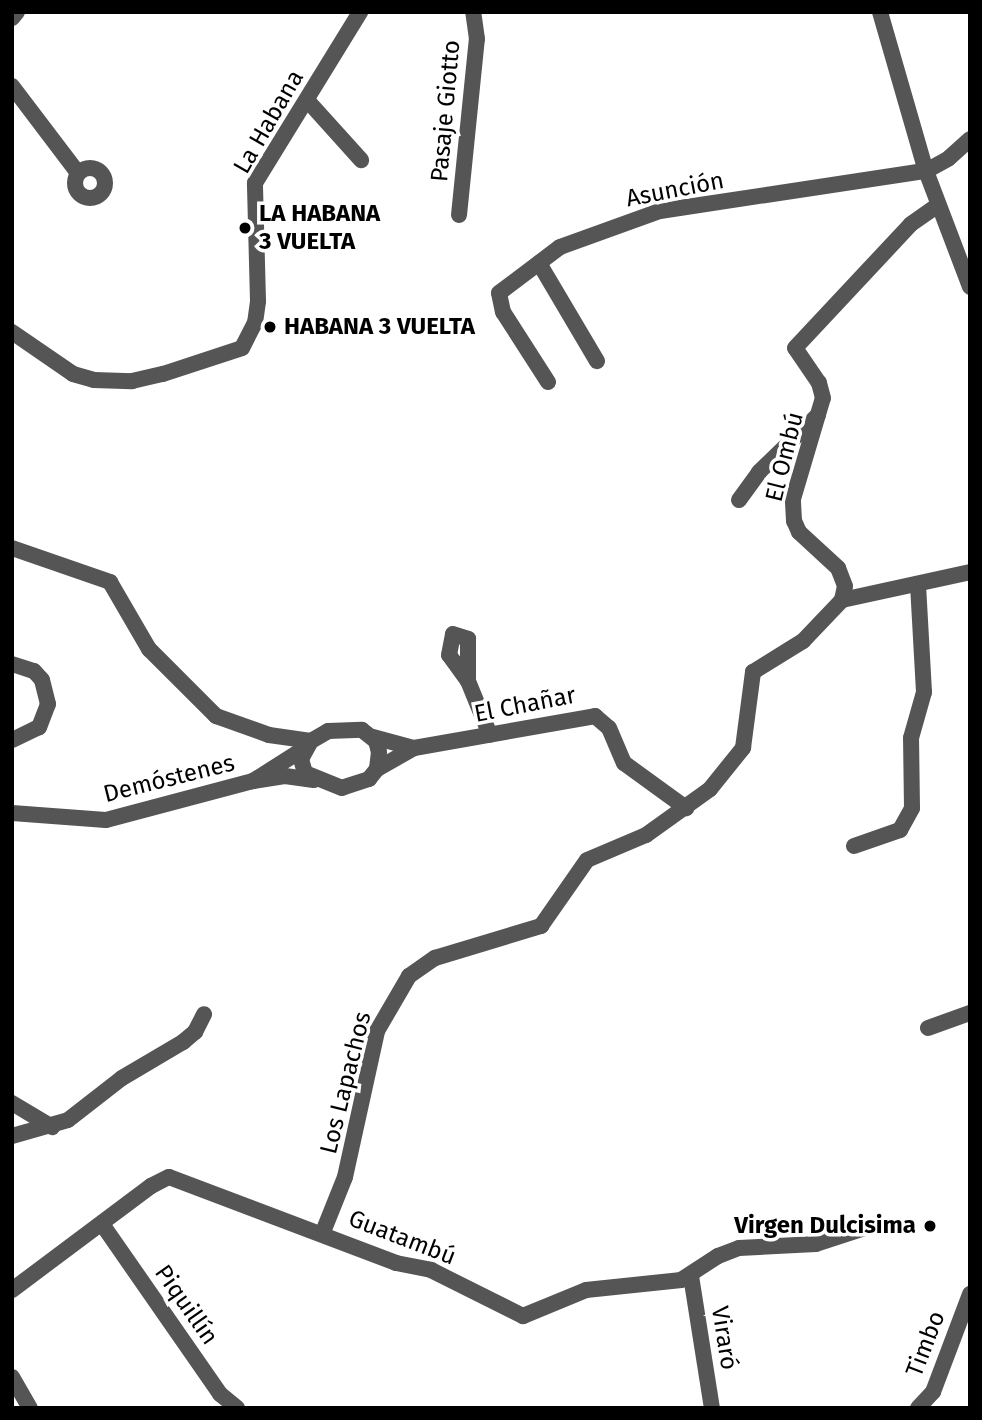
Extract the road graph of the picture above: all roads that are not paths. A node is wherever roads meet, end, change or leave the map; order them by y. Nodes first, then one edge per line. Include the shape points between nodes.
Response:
1 (17, 12) edge
2 (360, 12) edge
3 (474, 12) edge
4 (880, 12) edge
5 (12, 18) edge
6 (12, 86) edge
7 (307, 100) junction
8 (970, 139) edge
9 (361, 160) dead end
10 (926, 171) junction
11 (78, 173) dead end
12 (937, 206) junction
13 (459, 215) dead end
14 (539, 263) junction
15 (970, 287) edge
16 (12, 332) edge
17 (597, 361) dead end
18 (548, 382) dead end
19 (820, 414) junction
20 (739, 500) dead end
21 (12, 548) edge
22 (970, 572) edge
23 (918, 584) junction
24 (842, 600) junction
25 (12, 664) edge
26 (468, 681) dead end
27 (269, 735) junction
28 (490, 735) junction
29 (373, 737) junction
30 (12, 740) edge
31 (308, 744) junction
32 (414, 748) junction
33 (281, 766) junction
34 (377, 769) junction
35 (315, 780) junction
36 (253, 781) junction
37 (686, 808) junction
38 (12, 813) edge
39 (854, 846) dead end
40 (970, 1013) edge
41 (204, 1014) dead end
42 (928, 1028) dead end
43 (12, 1103) edge
44 (52, 1127) junction
45 (12, 1136) edge
46 (880, 1223) dead end
47 (102, 1224) junction
48 (323, 1232) junction
49 (691, 1276) junction
50 (12, 1290) edge
51 (970, 1294) edge
52 (12, 1377) edge
53 (30, 1408) edge
54 (237, 1408) edge
55 (712, 1408) edge
56 (918, 1408) edge

1 - 5 street
2 - 7 street, La Habana
3 - 13 street, Pasaje Giotto via 477,39
4 - 10 street
6 - 11 street
7 - 9 street
7 - 16 street, La Habana via 255,183 258,301 255,323 242,348 163,374 94,380 73,374
8 - 10 street, Asunción via 949,159
10 - 12 street
10 - 14 street, Asunción via 660,211 575,239
12 - 15 street
12 - 19 street, El Ombú via 911,224 800,339 797,355 822,389
14 - 17 street
14 - 18 street, Asunción via 505,285 500,301
19 - 20 street via 759,472
19 - 24 street, El Ombú via 792,511 799,532 843,576
21 - 27 street via 110,582 142,641 211,713
22 - 23 street
23 - 24 street
23 - 39 street via 924,692 911,738 912,807 900,830
24 - 37 street, Los Lapachos via 803,641 753,672 744,748 716,783
25 - 30 street via 34,671 47,692 48,704 39,727
26 - 28 street
27 - 31 street
27 - 33 street via 285,752
28 - 32 street, El Chañar
28 - 37 street, El Chañar via 595,716 609,728 624,763
29 - 31 street, Demóstenes via 351,729 328,731
29 - 32 street, El Chañar
29 - 34 street via 379,752
31 - 33 street, Demóstenes
31 - 35 street via 302,766
32 - 34 street, El Chañar
33 - 36 street, Demóstenes
34 - 35 street, Demóstenes via 350,788
35 - 36 street, Demóstenes via 285,776
36 - 38 street, Demóstenes via 106,820
37 - 48 street, Los Lapachos via 646,835 587,860 541,926 435,958 409,976 377,1031 345,1177
40 - 42 street
41 - 44 street via 195,1032 170,1052 122,1078
43 - 44 street
44 - 45 street
46 - 49 street, Guatambú via 816,1244 739,1248 718,1256
47 - 48 street, Guatambú via 161,1179 175,1177
47 - 50 street, Guatambú
47 - 54 street, Piquillín via 220,1394
48 - 49 street, Guatambú via 396,1263 431,1270 523,1316 586,1290 669,1283
49 - 55 street, Viraró
51 - 56 street, Timbo via 933,1392
52 - 53 street

